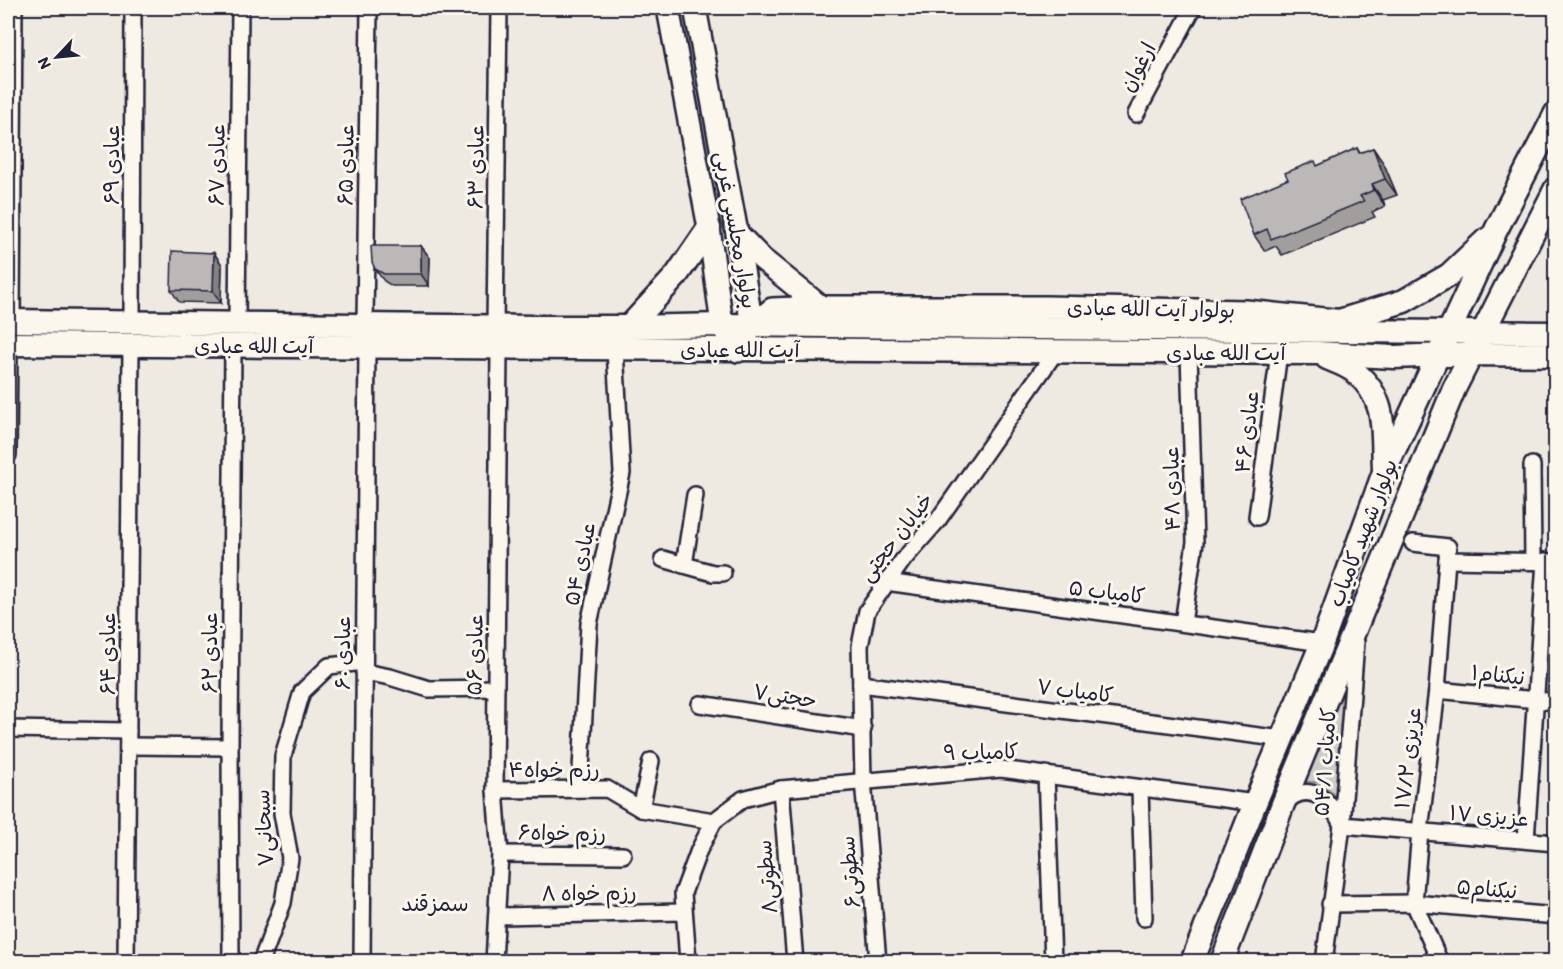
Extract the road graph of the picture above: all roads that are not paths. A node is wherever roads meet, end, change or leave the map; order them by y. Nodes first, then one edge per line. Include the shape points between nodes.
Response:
1 (14, 8) edge
2 (133, 8) edge
3 (240, 8) edge
4 (369, 8) edge
5 (499, 8) edge
6 (668, 8) edge
7 (695, 8) edge
8 (1193, 8) edge
9 (10, 74) edge
10 (1556, 113) edge
11 (1136, 114) dead end
12 (1556, 188) edge
13 (710, 228) junction
14 (1496, 230) junction
15 (737, 233) junction
16 (821, 307) junction
17 (10, 321) edge
18 (1344, 321) junction
19 (132, 322) junction
20 (237, 322) junction
21 (722, 325) junction
22 (752, 326) junction
23 (629, 327) junction
24 (1289, 329) junction
25 (1449, 332) junction
26 (1483, 332) junction
27 (1556, 333) edge
28 (366, 335) junction
29 (497, 337) junction
30 (8, 344) edge
31 (233, 345) junction
32 (131, 346) junction
33 (615, 349) junction
34 (738, 351) junction
35 (1056, 351) junction
36 (1190, 353) junction
37 (1279, 353) junction
38 (1317, 353) junction
39 (1472, 354) junction
40 (1438, 355) junction
41 (1556, 356) edge
42 (8, 455) edge
43 (1532, 465) dead end
44 (1384, 472) junction
45 (695, 495) dead end
46 (1257, 517) dead end
47 (1413, 543) dead end
48 (663, 559) dead end
49 (1447, 560) junction
50 (1545, 561) edge
51 (684, 565) junction
52 (723, 573) dead end
53 (886, 582) junction
54 (1183, 623) junction
55 (1357, 624) junction
56 (1322, 643) junction
57 (364, 667) junction
58 (861, 684) junction
59 (496, 688) junction
60 (1437, 690) junction
61 (1537, 700) junction
62 (1556, 702) edge
63 (700, 704) dead end
64 (8, 729) edge
65 (863, 729) junction
66 (1283, 738) junction
67 (128, 739) junction
68 (230, 747) junction
69 (651, 761) dead end
70 (1046, 774) junction
71 (863, 780) junction
72 (580, 788) junction
73 (781, 789) junction
74 (1140, 789) junction
75 (495, 790) junction
76 (1255, 803) junction
77 (1283, 804) junction
78 (641, 809) junction
79 (714, 821) junction
80 (1342, 825) junction
81 (1420, 831) junction
82 (1526, 840) junction
83 (1556, 843) edge
84 (500, 854) junction
85 (623, 855) dead end
86 (1414, 903) junction
87 (1330, 904) junction
88 (683, 912) junction
89 (497, 916) junction
90 (1556, 916) edge
91 (1144, 918) dead end
92 (126, 962) edge
93 (231, 962) edge
94 (261, 962) edge
95 (362, 962) edge
96 (494, 962) edge
97 (688, 962) edge
98 (795, 962) edge
99 (878, 962) edge
100 (1053, 962) edge
101 (1192, 962) edge
102 (1222, 962) edge
103 (1324, 962) edge
104 (1440, 962) edge

1 - 9 street
2 - 19 street, عبادی ۶۹
3 - 20 street, عبادی ۶۷
4 - 28 street, عبادی ۶۵
5 - 29 street, عبادی ۶۳
6 - 13 main road, بولوار مجلسی غربی
7 - 15 main road, بولوار مجلسی غربی
8 - 11 street, ارغوان
9 - 17 street
10 - 14 main road, بولوار شهید کامیاب
12 - 26 main road, بولوار شهید کامیاب
13 - 21 main road, بولوار مجلسی غربی
13 - 23 main road via 676,276
14 - 18 main road via 1449,275 1404,301
14 - 25 main road, بولوار شهید کامیاب
15 - 16 main road
15 - 22 main road, بولوار مجلسی غربی
16 - 18 main road, بولوار آیت الله عبادی via 1246,312
16 - 22 main road, بولوار آیت الله عبادی via 772,309
17 - 19 main road, آیت الله عبادی
18 - 24 main road
18 - 25 main road, بولوار آیت الله عبادی
19 - 20 main road, آیت الله عبادی
20 - 28 main road, آیت الله عبادی
21 - 22 main road, آیت الله عبادی
21 - 23 main road, آیت الله عبادی
21 - 34 main road, بولوار مجلسی غربی
22 - 24 main road, آیت الله عبادی
22 - 34 main road, بولوار مجلسی غربی
23 - 29 main road, آیت الله عبادی
24 - 25 main road, آیت الله عبادی
25 - 26 main road, بولوار آیت الله عبادی
25 - 40 main road, بولوار شهید کامیاب
26 - 27 main road, بولوار آیت الله عبادی
26 - 39 main road, بولوار شهید کامیاب
28 - 29 main road, آیت الله عبادی
28 - 31 main road, آیت الله عبادی
28 - 57 street, عبادی ۶۰
29 - 33 main road, آیت الله عبادی
29 - 59 street, عبادی ۵۶
30 - 32 main road, آیت الله عبادی
30 - 42 street
31 - 32 main road, آیت الله عبادی
31 - 68 street, عبادی ۶۲
32 - 67 street, عبادی ۶۴
33 - 34 main road, آیت الله عبادی
33 - 72 street, عبادی ۵۴ via 622,473 589,624
34 - 35 main road, آیت الله عبادی
35 - 36 main road, آیت الله عبادی
35 - 53 street, خیابان حجتی via 938,520
36 - 37 main road, آیت الله عبادی
36 - 54 street, عبادی ۴۸ via 1195,542
37 - 38 main road, آیت الله عبادی
37 - 46 street, عبادی ۴۶
38 - 40 main road, آیت الله عبادی
38 - 44 main road via 1355,371 1374,391 1381,409
39 - 40 main road, آیت الله عبادی
39 - 41 main road
39 - 55 main road, بولوار شهید کامیاب
40 - 44 main road, بولوار شهید کامیاب
43 - 50 street
44 - 56 main road, بولوار شهید کامیاب
45 - 51 street
47 - 49 street via 1448,547
48 - 51 street
49 - 50 street
49 - 60 street, عزیزی ۱۷/۲
50 - 61 street
51 - 52 street
53 - 54 street, کامیاب ۵
53 - 58 street, خیابان حجتی via 867,611 860,646
54 - 56 street, کامیاب ۵
55 - 77 main road, بولوار شهید کامیاب
55 - 80 street, کامیاب ۵۴/۱
56 - 66 main road, بولوار شهید کامیاب
57 - 59 street, سبحانی۷ via 429,689
57 - 94 street, سبحانی۷ via 329,666 302,692 283,756 282,813 290,858 284,903
57 - 95 street, عبادی ۶۰
58 - 65 street, خیابان حجتی
58 - 66 street, کامیاب ۷
59 - 75 street, عبادی ۵۶
60 - 61 street, نیکنام۱
60 - 81 street, عزیزی ۱۷/۲
61 - 62 street, نیکنام۱
61 - 82 street
63 - 65 street, حجتی۷
64 - 67 street
65 - 71 street, خیابان حجتی
66 - 76 main road, بولوار شهید کامیاب
67 - 68 street
67 - 92 street, عبادی ۶۴
68 - 93 street, عبادی ۶۲
69 - 78 street
70 - 71 street, کامیاب ۹ via 1000,769
70 - 74 street, کامیاب ۹
70 - 100 street
71 - 73 street, کامیاب ۹
71 - 99 street, سطوتی۶
72 - 75 street, رزم خواه۴
72 - 78 street, رزم خواه۴ via 607,789
73 - 79 street, کامیاب ۹ via 743,799
73 - 98 street, سطوتی۸
74 - 76 street, کامیاب ۹
74 - 91 street
75 - 84 street, عبادی ۵۶
76 - 101 main road, بولوار شهید کامیاب
77 - 80 street via 1298,793 1316,795 1335,810
77 - 102 main road, بولوار شهید کامیاب
78 - 79 street, رزم خواه۴
79 - 88 street via 683,893
80 - 81 street, عزیزی ۱۷
80 - 87 street, کامیاب ۵۴/۱
81 - 82 street, عزیزی ۱۷
81 - 86 street, عزیزی ۱۷
82 - 83 street, عزیزی ۱۷
84 - 85 street, رزم خواه۶
84 - 89 street, عبادی ۵۶
86 - 87 street, نیکنام۵
86 - 90 street, نیکنام۵
86 - 104 street
87 - 103 street, کامیاب ۵۴/۱
88 - 89 street, رزم خواه ۸
88 - 97 street
89 - 96 street, عبادی ۵۶

